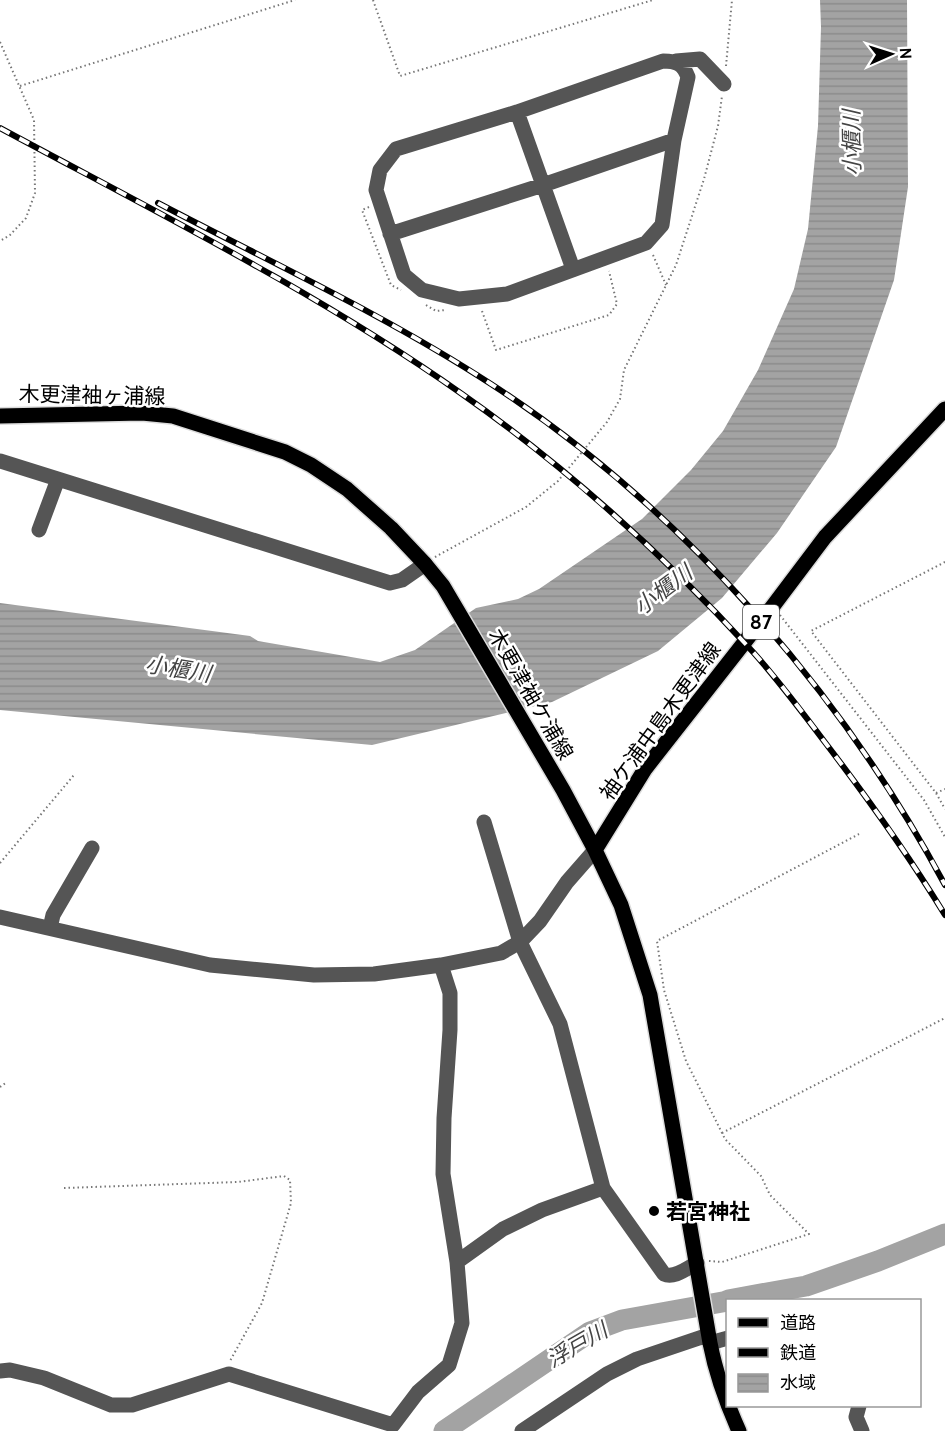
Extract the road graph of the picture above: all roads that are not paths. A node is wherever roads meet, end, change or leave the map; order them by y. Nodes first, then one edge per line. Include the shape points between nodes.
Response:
1 (676, 61) junction
2 (724, 84) road end
3 (517, 112) junction
4 (674, 140) junction
5 (543, 185) junction
6 (390, 234) junction
7 (573, 269) junction
8 (945, 408) edge
9 (0, 416) edge
10 (0, 460) edge
11 (58, 479) junction
12 (39, 530) dead end
13 (425, 564) junction
14 (484, 822) dead end
15 (92, 848) dead end
16 (595, 850) junction
17 (0, 917) edge
18 (50, 928) junction
19 (520, 942) junction
20 (441, 965) junction
21 (603, 1188) junction
22 (457, 1262) junction
23 (697, 1263) junction
24 (709, 1335) junction
25 (726, 1338) edge
26 (0, 1371) edge
27 (726, 1400) edge
28 (729, 1407) edge
29 (859, 1407) edge
30 (394, 1428) edge
31 (522, 1431) edge
32 (739, 1431) edge
33 (862, 1431) edge

1 - 2 street via 700,59
1 - 3 street via 663,61
1 - 4 street via 688,77
3 - 5 street
3 - 6 street via 396,149 380,170 376,190
4 - 5 street
4 - 7 street via 662,225 646,243
5 - 6 street
5 - 7 street
6 - 7 street via 404,275 422,290 459,299 507,294
8 - 16 main road, 袖ケ浦中島木更津線 / 87 via 825,537 645,769
9 - 13 main road, 木更津袖ヶ浦線 via 142,413 173,416 255,440 311,465 347,489
10 - 11 street
11 - 12 street
11 - 13 street via 390,583 402,580
13 - 16 main road, 木更津袖ケ浦線 via 457,608
14 - 19 street
15 - 18 street via 53,915
16 - 19 street
16 - 23 main road via 621,905 650,995
17 - 18 street
18 - 20 street via 210,965 314,975 374,974
19 - 20 street via 501,953
19 - 21 street via 560,1024
20 - 22 street via 450,993 443,1174
21 - 22 street via 503,1229
21 - 23 street via 664,1274 673,1275
22 - 30 street via 462,1323 449,1365 418,1392
23 - 24 main road
24 - 25 street
24 - 27 main road
24 - 31 street via 637,1359 606,1374
26 - 30 street via 44,1378 111,1405 132,1405 229,1374
28 - 32 main road
29 - 33 street via 856,1417

